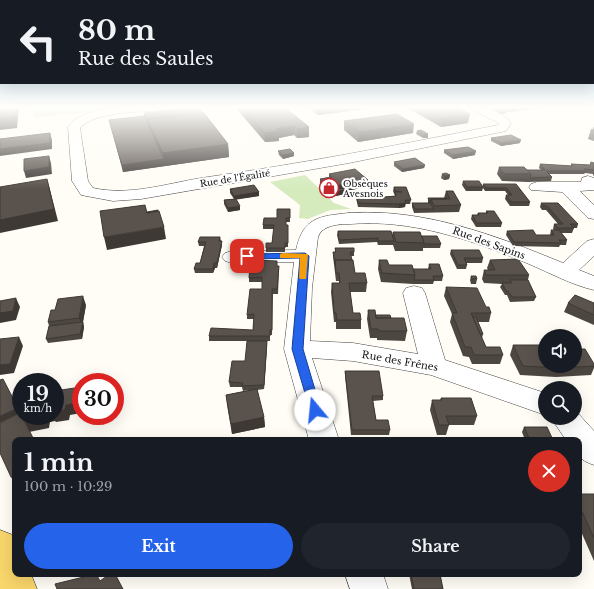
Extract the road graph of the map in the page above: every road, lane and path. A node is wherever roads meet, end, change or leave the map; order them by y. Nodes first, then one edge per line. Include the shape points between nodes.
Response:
1 (75, 134) edge
2 (470, 134) edge
3 (588, 181) dead end
4 (537, 187) dead end
5 (566, 187) junction
6 (594, 214) edge
7 (594, 245) edge
8 (305, 256) junction
9 (232, 257) dead end
10 (566, 272) junction
11 (594, 284) edge
12 (414, 293) dead end
13 (297, 349) junction
14 (434, 366) junction
15 (538, 402) edge
16 (571, 425) edge
17 (323, 437) edge
18 (581, 437) edge
19 (582, 438) edge
20 (594, 452) edge
21 (0, 548) edge
22 (12, 575) edge
23 (13, 577) edge
24 (365, 577) edge
25 (18, 589) edge
26 (369, 589) edge

1 - 2 street, Rue de l'Égalité via 80,180 87,192 112,197 334,162
3 - 5 street via 591,185 589,186
4 - 5 street
5 - 6 street
7 - 10 street
8 - 9 street
8 - 10 street, Rue des Sapins via 307,237 311,231 326,222 369,217 422,221 466,232
8 - 13 street
10 - 11 street, Rue des Sapins
12 - 14 street
13 - 14 street, Rue des Frênes via 353,352
13 - 17 street
14 - 15 street, Rue des Frênes
16 - 18 street
19 - 20 street
21 - 22 main road
23 - 25 main road
24 - 26 street

